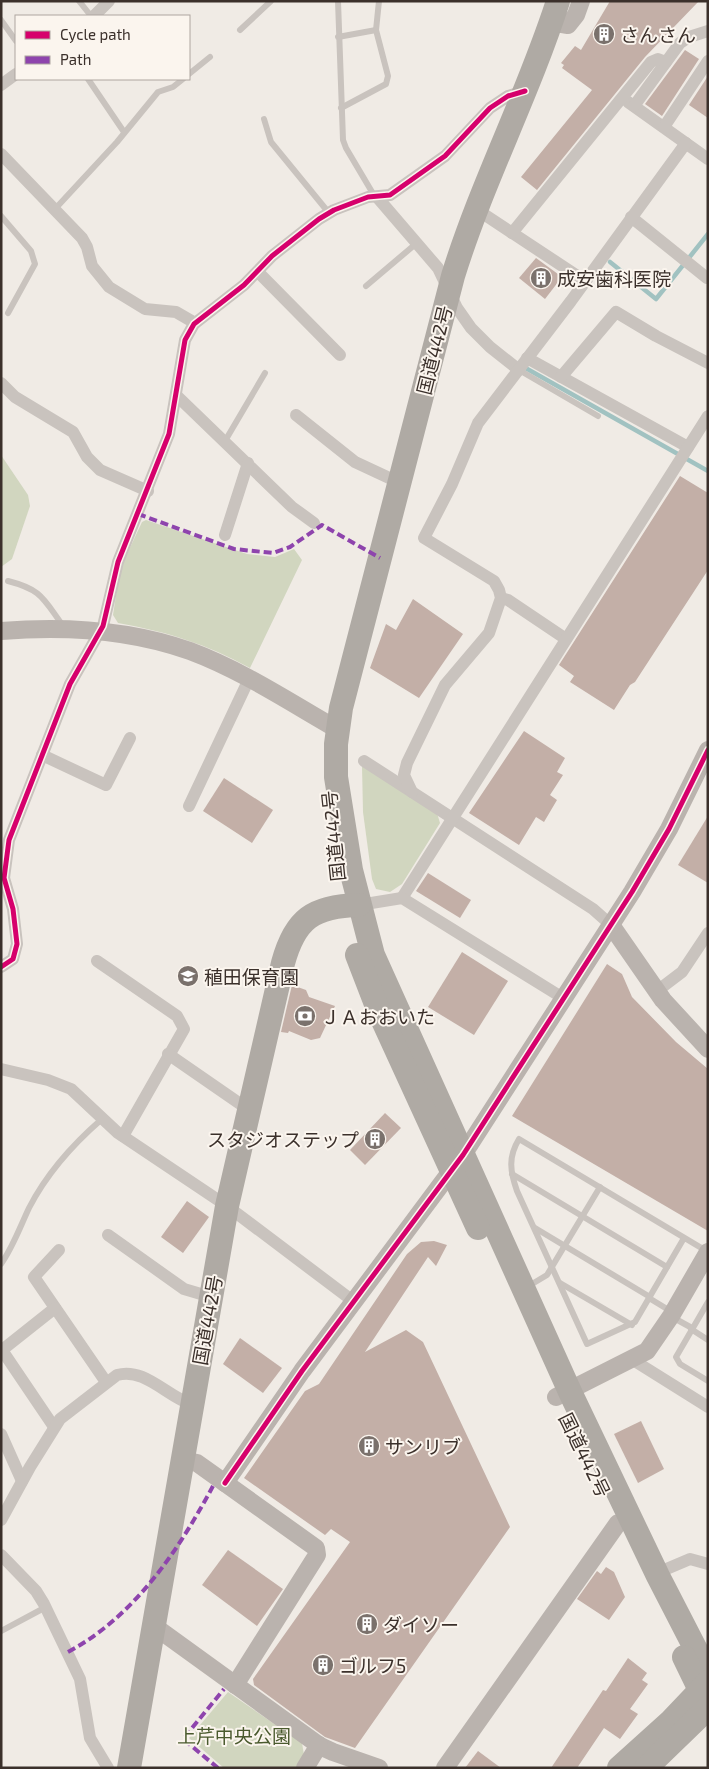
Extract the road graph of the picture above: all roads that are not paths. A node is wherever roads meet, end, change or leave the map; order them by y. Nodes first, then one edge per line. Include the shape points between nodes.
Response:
1 (80, 1) edge
2 (109, 1) edge
3 (271, 1) edge
4 (338, 1) edge
5 (379, 1) edge
6 (581, 1) edge
7 (554, 12) edge
8 (92, 15) edge
9 (94, 15) edge
10 (1, 20) edge
11 (240, 30) dead end
12 (376, 30) junction
13 (708, 31) edge
14 (338, 37) junction
15 (15, 39) edge
16 (210, 57) dead end
17 (708, 61) edge
18 (666, 62) junction
19 (190, 73) edge
20 (15, 75) edge
21 (89, 80) edge
22 (182, 80) edge
23 (1, 85) edge
24 (525, 91) junction
25 (622, 98) junction
26 (634, 106) junction
27 (341, 108) junction
28 (264, 119) dead end
29 (664, 127) junction
30 (124, 132) junction
31 (686, 143) junction
32 (1, 154) edge
33 (708, 158) edge
34 (376, 197) junction
35 (55, 209) junction
36 (476, 209) junction
37 (329, 212) junction
38 (1, 216) edge
39 (631, 217) junction
40 (512, 233) junction
41 (418, 242) junction
42 (258, 272) junction
43 (707, 278) edge
44 (585, 281) junction
45 (366, 286) dead end
46 (449, 291) junction
47 (8, 313) dead end
48 (195, 324) junction
49 (340, 355) dead end
50 (527, 358) junction
51 (708, 363) edge
52 (519, 370) junction
53 (264, 372) dead end
54 (561, 377) junction
55 (1, 383) edge
56 (177, 396) junction
57 (296, 415) dead end
58 (598, 416) dead end
59 (708, 416) edge
60 (225, 441) junction
61 (688, 447) junction
62 (248, 463) junction
63 (400, 483) junction
64 (148, 491) junction
65 (314, 523) dead end
66 (225, 535) dead end
67 (8, 581) dead end
68 (501, 598) junction
69 (66, 630) junction
70 (1, 631) edge
71 (100, 633) junction
72 (566, 639) junction
73 (249, 679) junction
74 (338, 718) junction
75 (130, 738) dead end
76 (708, 750) edge
77 (42, 755) junction
78 (364, 761) dead end
79 (412, 792) junction
80 (189, 806) dead end
81 (453, 818) junction
82 (402, 898) junction
83 (350, 905) junction
84 (611, 925) junction
85 (708, 933) edge
86 (97, 962) dead end
87 (1, 967) edge
88 (657, 991) junction
89 (563, 998) junction
90 (708, 1049) edge
91 (168, 1054) junction
92 (1, 1069) edge
93 (249, 1110) junction
94 (102, 1119) junction
95 (123, 1136) junction
96 (458, 1163) junction
97 (512, 1174) junction
98 (600, 1187) junction
99 (227, 1206) junction
100 (582, 1217) junction
101 (534, 1228) junction
102 (108, 1235) dead end
103 (684, 1238) junction
104 (564, 1246) junction
105 (59, 1250) dead end
106 (708, 1253) edge
107 (1, 1264) edge
108 (552, 1267) junction
109 (667, 1267) junction
110 (560, 1283) junction
111 (523, 1288) junction
112 (211, 1297) junction
113 (649, 1297) junction
114 (354, 1301) junction
115 (708, 1302) edge
116 (55, 1308) junction
117 (672, 1314) junction
118 (632, 1325) junction
119 (692, 1329) junction
120 (708, 1340) edge
121 (633, 1360) junction
122 (708, 1381) edge
123 (106, 1382) junction
124 (562, 1393) junction
125 (193, 1405) junction
126 (708, 1407) edge
127 (54, 1427) junction
128 (1, 1434) edge
129 (183, 1460) junction
130 (22, 1481) junction
131 (225, 1483) junction
132 (1, 1520) edge
133 (618, 1523) junction
134 (1, 1555) edge
135 (708, 1564) edge
136 (657, 1573) junction
137 (46, 1607) junction
138 (154, 1626) junction
139 (1, 1631) edge
140 (235, 1685) junction
141 (706, 1689) edge
142 (319, 1745) junction
143 (108, 1768) edge
144 (130, 1768) edge
145 (305, 1768) edge
146 (379, 1768) edge
147 (445, 1768) edge
148 (619, 1768) edge
149 (646, 1768) edge

1 - 8 lane
2 - 9 street
3 - 11 lane
4 - 14 lane
5 - 12 lane
6 - 7 street via 568,25
7 - 24 highway, 国道442号
10 - 15 lane
12 - 14 lane
12 - 27 lane via 388,76 386,84
13 - 18 street via 683,40
14 - 27 lane
16 - 19 lane
17 - 29 street
18 - 25 street via 658,59 651,62
18 - 26 street
20 - 23 street
21 - 30 lane
22 - 30 lane via 158,92
24 - 34 street via 508,96 490,108 453,149 422,174 390,195
24 - 36 highway, 国道442号
25 - 26 street
25 - 40 street
26 - 29 street
27 - 34 lane via 346,148
28 - 37 lane via 271,142
29 - 31 street
30 - 35 lane
31 - 33 street
31 - 39 street
32 - 35 street
34 - 37 street
34 - 41 street
35 - 48 street via 86,243 92,266 109,287 145,309 176,312
36 - 40 street
36 - 46 highway, 国道442号
37 - 42 street via 278,251
38 - 47 lane via 31,251 35,264
39 - 43 street
39 - 44 street
40 - 44 street
41 - 45 lane
41 - 46 street via 438,268
42 - 48 street
42 - 49 street
44 - 50 street
46 - 52 street via 462,316 479,337
46 - 63 highway, 国道442号
48 - 56 street via 185,340
50 - 52 street
50 - 54 street
51 - 54 street via 616,312
52 - 58 lane
52 - 68 street via 474,429 452,484 424,538 494,581
53 - 60 lane
54 - 61 street
55 - 64 street via 14,397 73,432 87,457 100,470
56 - 60 street
56 - 64 street via 169,434
57 - 63 street via 360,466
59 - 61 street
60 - 62 street
61 - 72 street
62 - 65 street
62 - 66 street
63 - 74 highway, 国道442号
64 - 71 street via 118,562
67 - 69 lane via 37,591
68 - 72 street
68 - 79 street via 486,638 445,685 407,763 404,775
69 - 70 street
69 - 71 street
71 - 73 street via 178,648
71 - 77 street via 70,684
72 - 81 street
73 - 74 street
73 - 80 street
74 - 83 highway, 国道442号 via 336,777 346,842
75 - 77 street via 106,785
76 - 84 street via 669,829
77 - 87 street via 6,851 5,887 13,909 16,944 13,959
78 - 79 street
79 - 81 street
81 - 82 street
81 - 84 street via 593,909
82 - 83 street
82 - 89 street
83 - 93 highway, 国道442号 via 308,918 300,923 290,942
83 - 96 highway, 国道442号
84 - 88 street
84 - 89 street
85 - 88 street via 682,972
86 - 91 street via 180,1020 184,1029
88 - 90 street
89 - 96 street
91 - 93 street
91 - 95 street
92 - 94 street via 66,1086
93 - 99 highway, 国道442号
94 - 95 street
94 - 107 lane via 52,1169
95 - 99 street
96 - 111 highway, 国道442号
96 - 114 street
96 - 124 highway, 国道442号
97 - 98 lane via 510,1159 519,1139
97 - 100 lane
97 - 101 lane
98 - 100 lane
98 - 103 lane
99 - 112 highway, 国道442号
99 - 114 street
100 - 104 lane
100 - 109 lane
101 - 104 lane
101 - 108 lane
102 - 112 street via 184,1289
103 - 106 lane
103 - 109 lane
104 - 108 lane
104 - 113 lane
105 - 116 street via 34,1277
106 - 117 street
108 - 110 lane
108 - 111 lane via 543,1279
109 - 113 lane
110 - 118 lane
110 - 118 lane via 587,1344
111 - 124 highway, 国道442号
112 - 125 highway, 国道442号
113 - 117 lane
113 - 118 lane
114 - 131 street
115 - 119 lane
116 - 123 street
116 - 127 street via 2,1350
117 - 119 lane
117 - 121 street via 651,1347
119 - 120 lane
119 - 122 lane via 676,1360
121 - 124 street
121 - 126 street
123 - 125 street via 117,1375 134,1373
123 - 127 street via 64,1415
124 - 133 highway, 国道442号
124 - 136 highway, 国道442号
125 - 129 highway, 国道442号
127 - 130 street
128 - 130 street
129 - 131 street via 197,1463
129 - 138 highway, 国道442号
130 - 132 street
131 - 140 street via 312,1545 317,1555
133 - 141 highway, 国道442号
133 - 147 street
134 - 137 street via 36,1591
135 - 136 street via 690,1559
136 - 141 highway, 国道442号
137 - 139 lane
137 - 143 street via 80,1678 90,1738
138 - 140 street
138 - 144 highway, 国道442号
140 - 142 street
141 - 148 highway
141 - 149 highway
142 - 145 street
142 - 146 street

